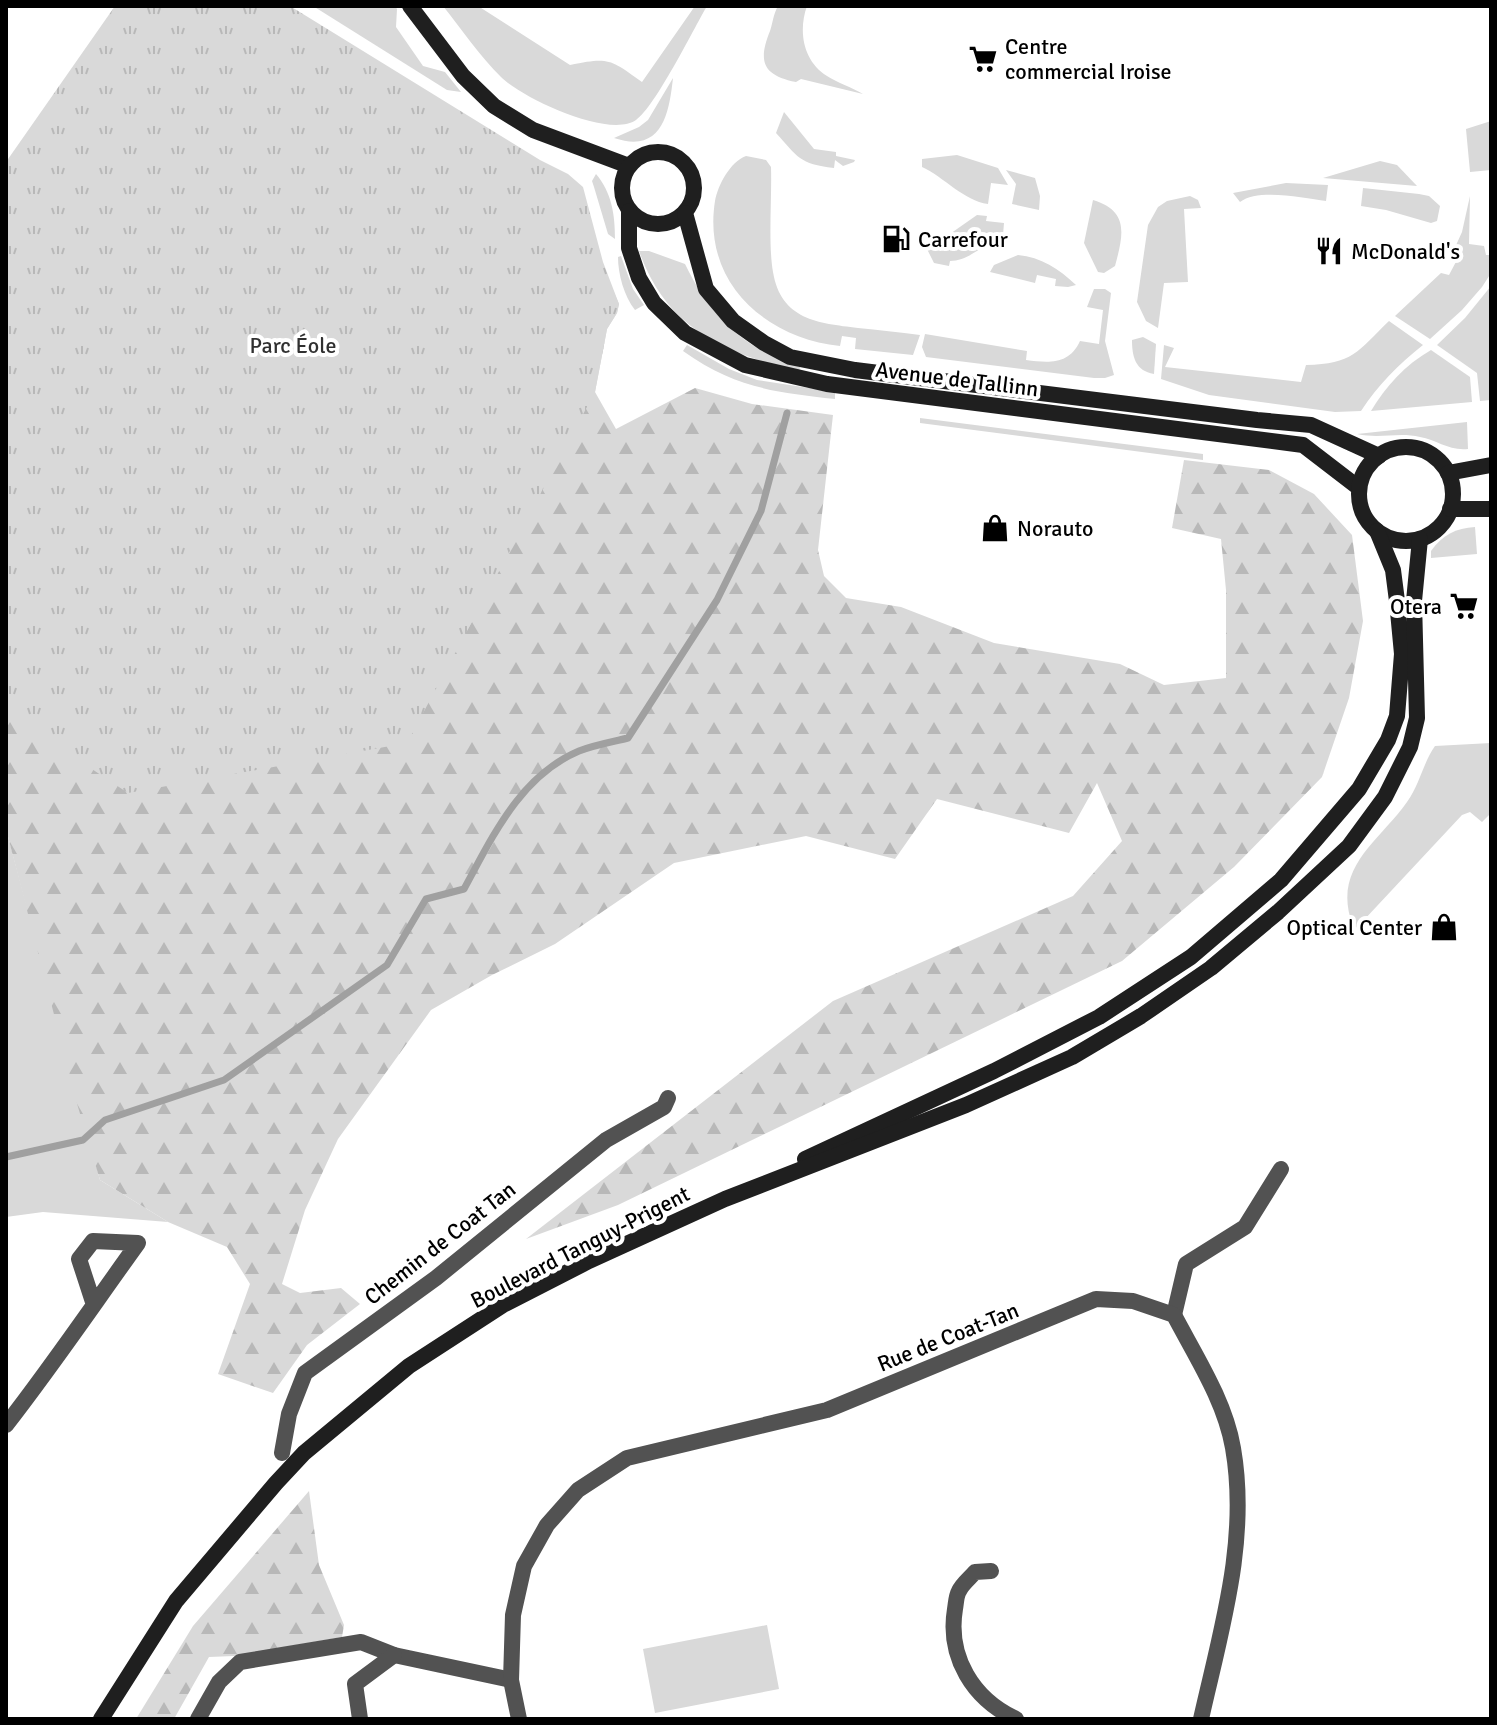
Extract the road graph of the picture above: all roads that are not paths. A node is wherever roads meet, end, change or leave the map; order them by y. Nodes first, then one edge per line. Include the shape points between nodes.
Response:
1 (410, 6) edge
2 (629, 166) junction
3 (629, 211) junction
4 (685, 213) junction
5 (1379, 456) junction
6 (1491, 465) edge
7 (1448, 473) junction
8 (1359, 488) junction
9 (1450, 509) junction
10 (1491, 509) edge
11 (1377, 531) junction
12 (1420, 539) junction
13 (668, 1098) dead end
14 (1281, 1169) dead end
15 (725, 1199) junction
16 (94, 1305) dead end
17 (1174, 1315) junction
18 (6, 1425) edge
19 (285, 1473) junction
20 (991, 1571) dead end
21 (394, 1655) junction
22 (511, 1680) junction
23 (101, 1719) edge
24 (198, 1719) edge
25 (360, 1719) edge
26 (519, 1719) edge
27 (1016, 1719) edge
28 (1201, 1719) edge

1 - 2 street via 463,76 494,106 533,130
2 - 3 street via 622,188
2 - 4 street via 650,152 670,153 683,161 695,192
3 - 4 street via 650,224 663,225
3 - 8 street, Avenue de Tallinn via 629,248 654,303 685,333 745,365 827,384 1303,445
4 - 5 street, Avenue de Tallinn via 706,289 733,321 790,357 855,370 1311,425
5 - 7 street via 1409,447 1438,460
5 - 8 street via 1365,470
6 - 7 street
7 - 9 street via 1453,490
8 - 11 street via 1366,519
9 - 10 street
9 - 12 street via 1433,533
11 - 12 street via 1390,539
11 - 15 street, Boulevard Tanguy-Prigent via 1393,570 1402,654 1397,716 1359,789 1281,880 1178,966 1099,1017
12 - 15 street, Boulevard Tanguy-Prigent via 1414,601 1417,718 1410,747 1385,797 1349,846 1233,949 1141,1016 1072,1057 966,1105
13 - 19 street, Chemin de Coat Tan via 664,1107 606,1140 436,1278 305,1373 289,1414 282,1453
14 - 17 street via 1245,1227 1186,1264
15 - 19 street, Boulevard Tanguy-Prigent via 503,1305 409,1366
16 - 18 street
17 - 22 street, Rue de Coat-Tan via 1133,1301 1096,1299 827,1410 627,1458 578,1490 547,1525 524,1566 513,1615
17 - 28 street via 1215,1394 1233,1447 1238,1509 1234,1571
19 - 23 street, Boulevard Tanguy-Prigent via 176,1601
20 - 27 street via 975,1572 958,1592 953,1621 957,1658 972,1687
21 - 22 street
21 - 24 street via 361,1642 240,1662 219,1682
21 - 25 street via 355,1684
22 - 26 street, Rue de Coat-Tan

